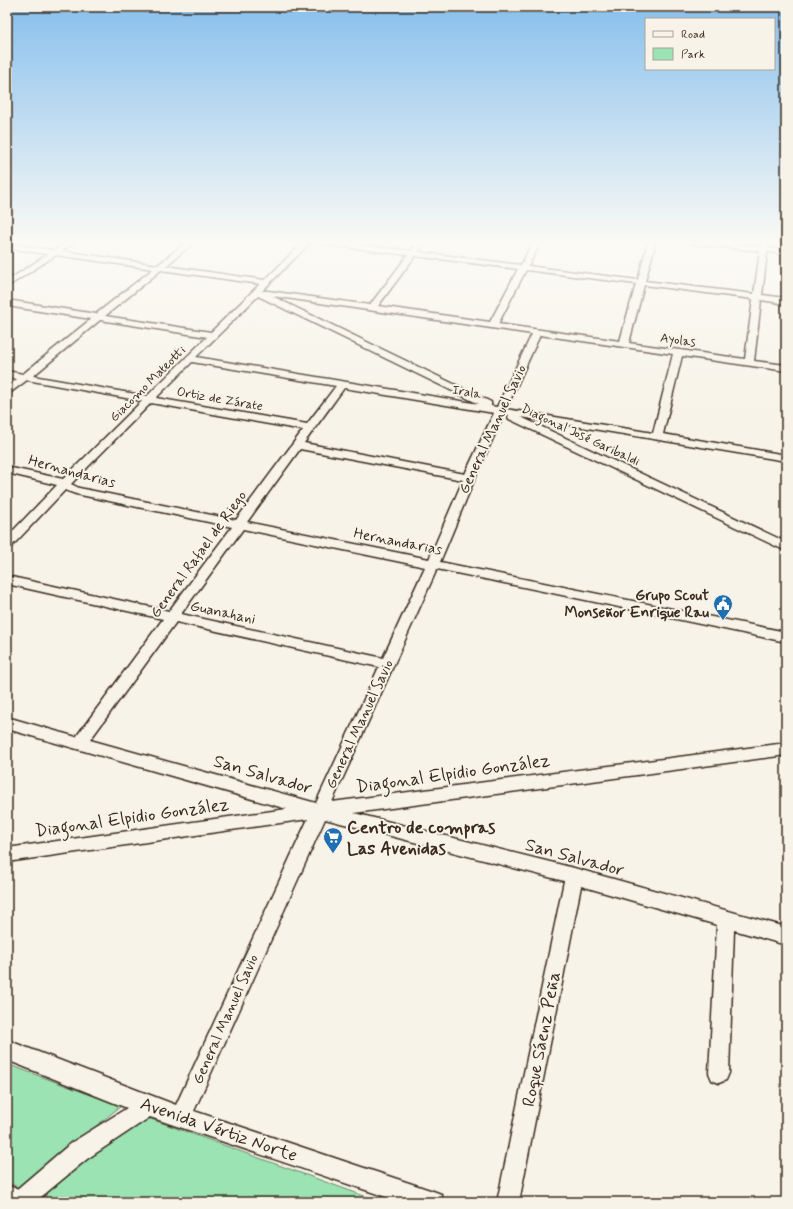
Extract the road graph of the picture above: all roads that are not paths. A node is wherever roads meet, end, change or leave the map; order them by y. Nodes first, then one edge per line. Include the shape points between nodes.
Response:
1 (121, 298) edge
2 (250, 298) edge
3 (270, 298) edge
4 (303, 298) edge
5 (379, 298) edge
6 (507, 298) edge
7 (636, 298) edge
8 (758, 298) edge
9 (768, 298) edge
10 (786, 301) edge
11 (7, 303) edge
12 (372, 308) junction
13 (98, 317) junction
14 (492, 326) junction
15 (537, 332) junction
16 (213, 335) junction
17 (624, 344) junction
18 (678, 352) junction
19 (190, 359) junction
20 (749, 362) junction
21 (786, 368) edge
22 (7, 374) edge
23 (25, 377) junction
24 (342, 384) junction
25 (7, 392) edge
26 (149, 400) junction
27 (499, 410) junction
28 (310, 428) junction
29 (657, 436) junction
30 (297, 445) junction
31 (786, 458) edge
32 (7, 470) edge
33 (469, 478) junction
34 (64, 484) junction
35 (239, 526) junction
36 (7, 544) edge
37 (786, 547) edge
38 (433, 564) junction
39 (7, 580) edge
40 (172, 617) junction
41 (786, 637) edge
42 (386, 664) junction
43 (7, 723) edge
44 (80, 743) junction
45 (786, 749) edge
46 (319, 811) junction
47 (7, 855) edge
48 (574, 876) junction
49 (726, 919) junction
50 (786, 936) edge
51 (7, 1050) edge
52 (719, 1073) dead end
53 (149, 1106) junction
54 (181, 1116) junction
55 (16, 1200) edge
56 (433, 1202) edge
57 (508, 1202) edge

1 - 13 street
2 - 16 street, Giacomo Mateotti
3 - 27 street, Diagonal José Garibaldi
4 - 12 street, Ayolas
5 - 12 street
6 - 14 street
7 - 17 street
8 - 20 street
9 - 10 street
11 - 13 street
12 - 14 street, Ayolas
13 - 16 street
13 - 23 street
14 - 15 street, Ayolas
15 - 17 street, Ayolas
15 - 27 street, General Manuel Savio
16 - 19 street, Giacomo Mateotti
17 - 18 street, Ayolas
18 - 20 street, Ayolas
18 - 29 street
19 - 24 street, Irala
19 - 26 street, Giacomo Mateotti
20 - 21 street, Ayolas
22 - 23 street, Ortiz de Zárate
23 - 25 street
23 - 26 street, Ortiz de Zárate
24 - 27 street, Irala
24 - 28 street, General Rafael de Riego
26 - 28 street, Ortiz de Zárate
26 - 34 street, Giacomo Mateotti
27 - 29 street, Irala
27 - 33 street, General Manuel Savio
27 - 37 street, Diagonal José Garibaldi
28 - 30 street, General Rafael de Riego
29 - 31 street, Irala
30 - 33 street
30 - 35 street, General Rafael de Riego
32 - 34 street, Hernandarias
33 - 38 street, General Manuel Savio
34 - 35 street, Hernandarias via 76,491
34 - 36 street, Giacomo Mateotti
35 - 38 street, Hernandarias
35 - 40 street, General Rafael de Riego
38 - 41 street, Hernandarias
38 - 42 street, General Manuel Savio
39 - 40 street, Guanahani
40 - 42 street, Guanahani
40 - 44 street, General Rafael de Riego
42 - 46 street, General Manuel Savio
43 - 44 street, San Salvador
44 - 46 street, San Salvador
45 - 46 street, Diagonal Elpidio González
46 - 47 street, Diagonal Elpidio González
46 - 48 street, San Salvador
46 - 54 street, General Manuel Savio
48 - 49 street, San Salvador
48 - 57 street, Roque Sáenz Peña
49 - 50 street, San Salvador
49 - 52 street
51 - 53 street, Avenida Vértiz Norte
53 - 54 street, Avenida Vértiz Norte
53 - 55 street via 79,1151
54 - 56 street, Avenida Vértiz Norte

